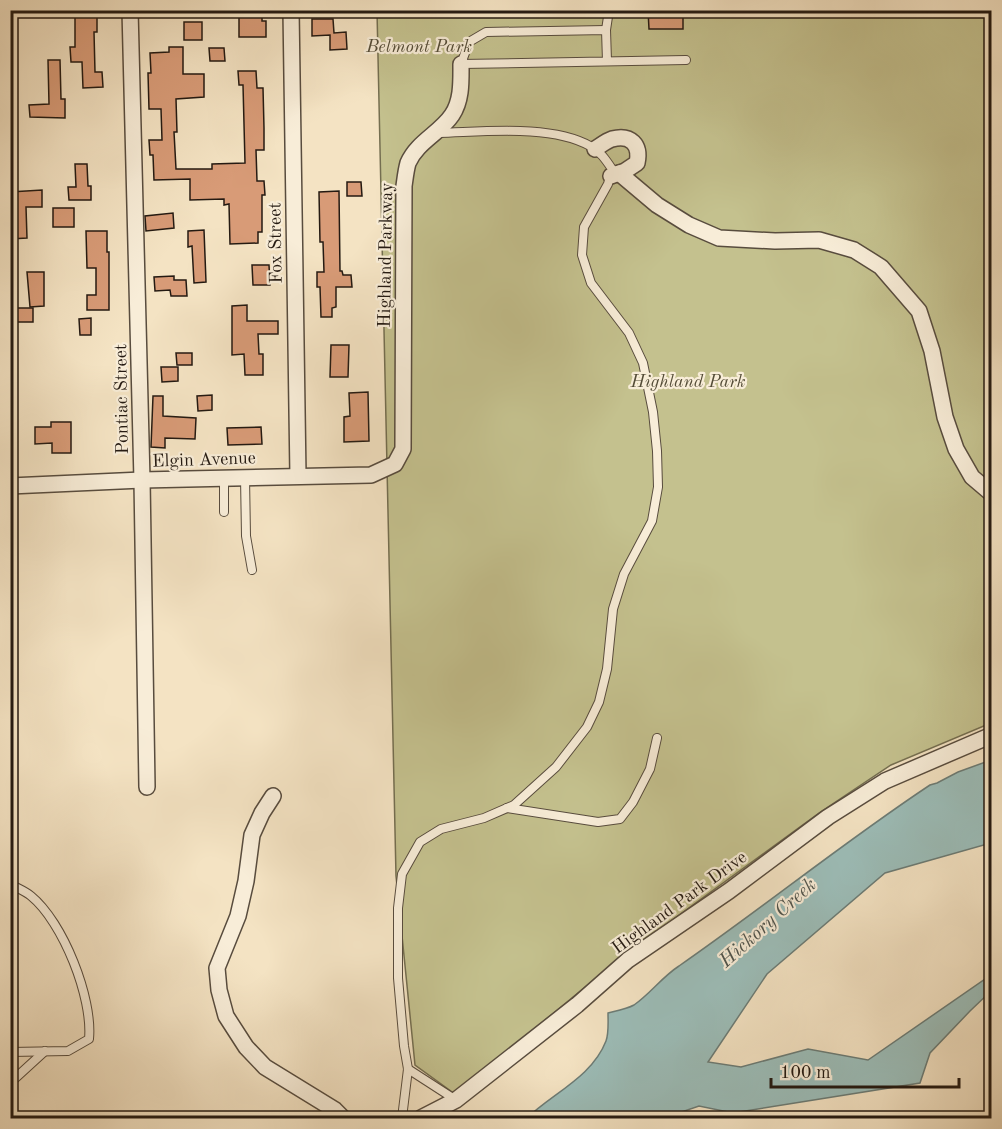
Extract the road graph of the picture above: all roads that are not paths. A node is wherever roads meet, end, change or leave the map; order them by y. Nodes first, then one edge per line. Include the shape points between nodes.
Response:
1 (130, 10) edge
2 (291, 10) edge
3 (609, 10) edge
4 (606, 30) junction
5 (686, 60) dead end
6 (607, 61) junction
7 (461, 64) junction
8 (437, 133) junction
9 (595, 149) junction
10 (613, 178) junction
11 (395, 464) joint
12 (298, 476) junction
13 (245, 477) junction
14 (224, 478) junction
15 (142, 480) junction
16 (10, 486) edge
17 (992, 494) edge
18 (224, 512) dead end
19 (252, 570) dead end
20 (992, 735) edge
21 (657, 738) dead end
22 (147, 787) dead end
23 (273, 796) dead end
24 (505, 808) junction
25 (10, 884) edge
26 (45, 1051) junction
27 (10, 1052) edge
28 (408, 1069) junction
29 (10, 1083) edge
30 (456, 1100) junction
31 (343, 1119) edge
32 (402, 1119) edge
33 (421, 1119) edge

1 - 15 street, Pontiac Street
2 - 12 street, Fox Street
3 - 4 lane
4 - 6 lane
4 - 7 lane via 486,32 469,42
5 - 6 lane
6 - 7 lane
7 - 8 street, Highland Parkway via 461,89 454,113
8 - 9 lane via 528,131 563,136
8 - 11 street, Highland Parkway via 420,145 408,163 404,186 404,448
9 - 10 lane via 605,157
9 - 10 street via 613,139 635,144 639,152 637,163
10 - 17 street via 689,225 719,238 819,240 854,250 881,267 920,311 956,449 972,477
10 - 24 lane via 584,227 582,255 591,283 629,333 644,363 653,412 658,487 652,521 624,574 613,609 599,702 587,727 556,767
11 - 12 street, Elgin Avenue via 371,475
12 - 13 street, Elgin Avenue
13 - 14 street, Elgin Avenue
13 - 19 lane via 246,536
14 - 15 street, Elgin Avenue
14 - 18 lane
15 - 16 street, Elgin Avenue
15 - 22 street, Pontiac Street
20 - 30 street, Highland Park Drive via 885,781 828,817 628,960
21 - 24 lane via 650,769 620,819 598,822
23 - 31 street via 252,836 238,916 217,968 219,990 226,1016 252,1054 265,1067 335,1110
24 - 28 lane via 441,829 420,842 402,874 398,978
25 - 26 lane via 31,896 54,923 86,1000 89,1039 69,1051
26 - 27 lane
26 - 29 lane
28 - 30 lane
28 - 32 lane
30 - 33 street, Highland Park Drive

